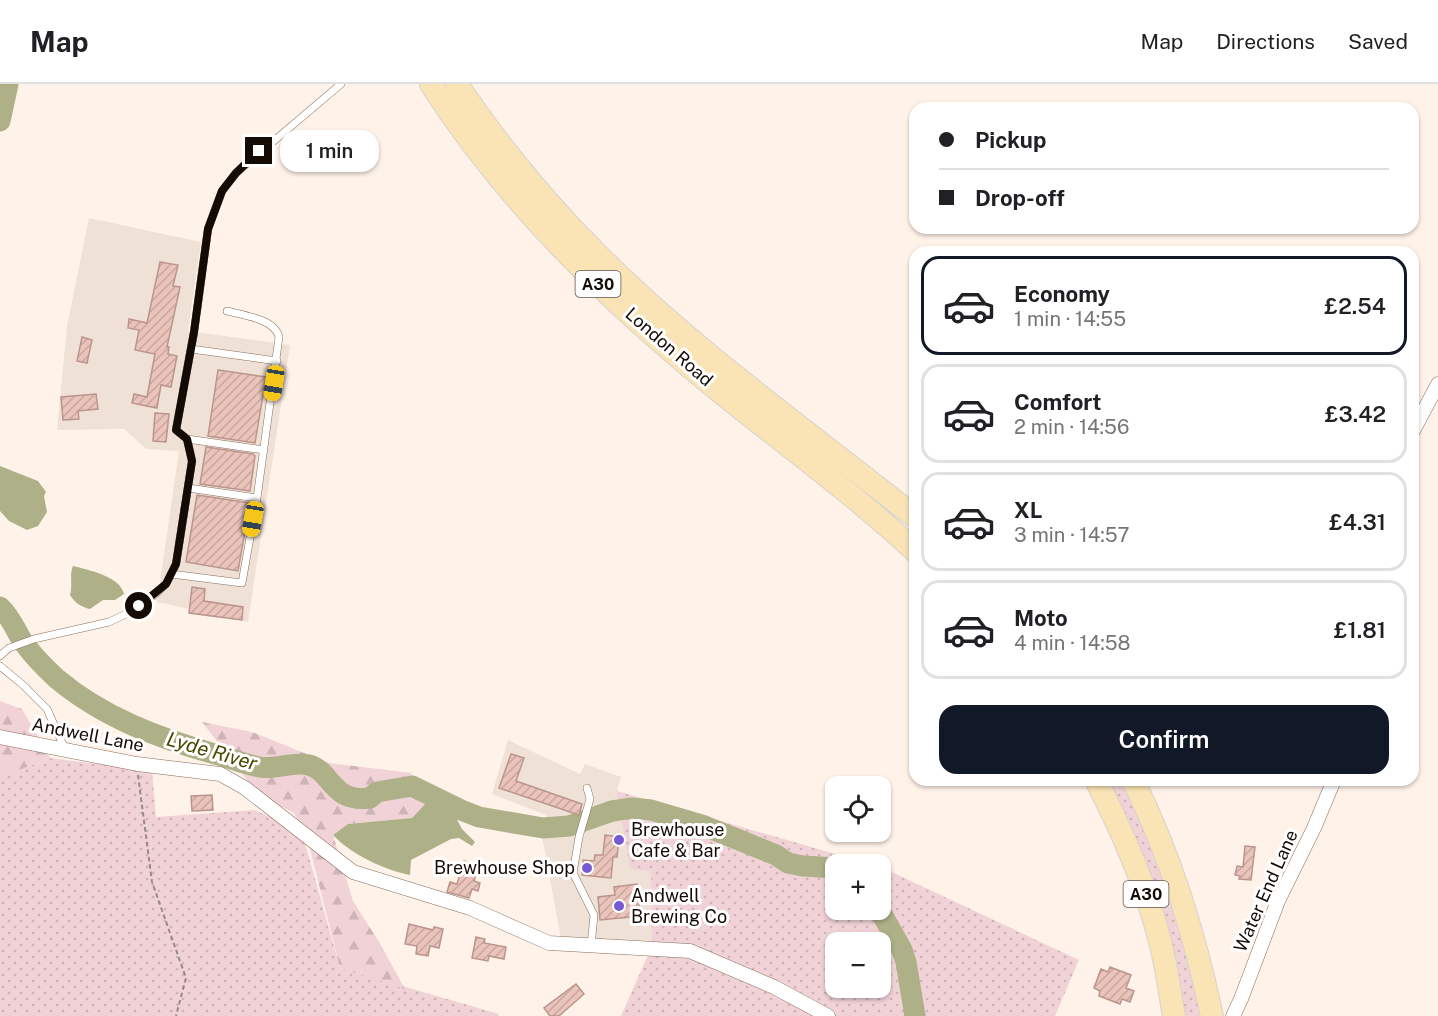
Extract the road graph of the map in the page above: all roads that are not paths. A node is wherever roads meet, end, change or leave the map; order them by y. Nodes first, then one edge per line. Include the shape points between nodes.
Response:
1 (341, 84) edge
2 (431, 84) edge
3 (457, 84) edge
4 (227, 311) dead end
5 (191, 349) junction
6 (277, 361) junction
7 (1438, 384) edge
8 (1419, 420) edge
9 (187, 439) junction
10 (264, 450) junction
11 (188, 488) junction
12 (257, 498) junction
13 (909, 512) edge
14 (909, 546) edge
15 (171, 574) junction
16 (0, 656) edge
17 (0, 666) edge
18 (0, 737) edge
19 (65, 749) junction
20 (1099, 786) edge
21 (1136, 786) edge
22 (1332, 786) edge
23 (588, 788) dead end
24 (591, 946) junction
25 (828, 1016) edge
26 (1174, 1016) edge
27 (1212, 1016) edge
28 (1233, 1016) edge

1 - 5 lane via 259,151 222,191 208,229
2 - 14 main road, London Road / A30 via 494,170 600,286 685,362
3 - 13 main road, London Road / A30 via 533,185 622,278 707,354
4 - 6 lane via 276,329
5 - 6 lane
5 - 9 lane via 176,430
6 - 10 lane
7 - 8 street
9 - 10 lane
9 - 11 lane via 192,461
10 - 12 lane
11 - 12 lane
11 - 15 lane
12 - 15 lane via 242,583
15 - 16 lane via 152,597 126,614 109,622 34,639 9,648
17 - 19 lane via 47,709
18 - 19 street, Andwell Lane
19 - 24 street, Andwell Lane via 137,764 220,774 245,788 353,872 470,908 549,944
20 - 26 main road, A30 via 1151,909
21 - 27 main road, A30 via 1181,894
22 - 28 street, Water End Lane via 1278,901
23 - 24 lane via 590,799 573,873 593,913
24 - 25 street, Andwell Lane via 690,951 774,987

